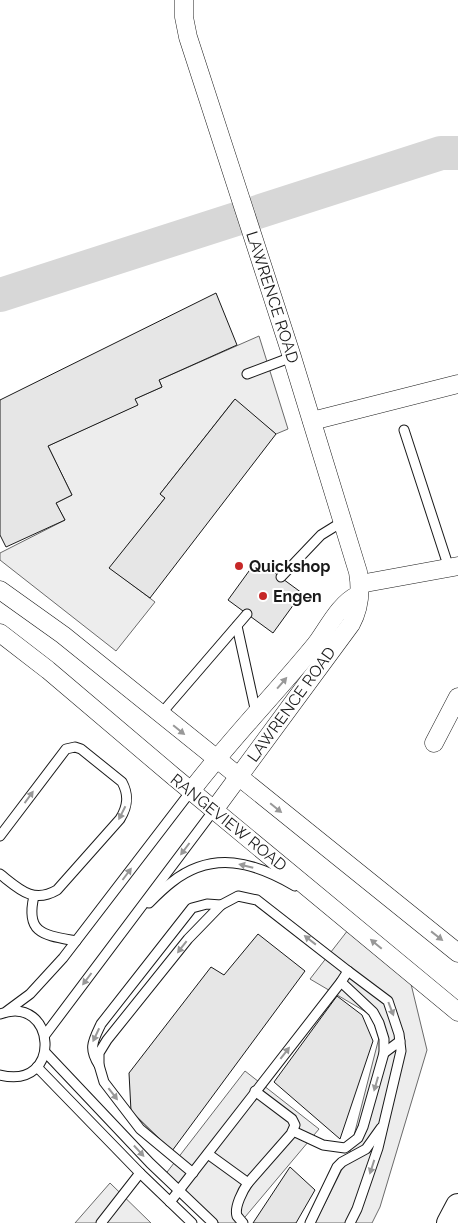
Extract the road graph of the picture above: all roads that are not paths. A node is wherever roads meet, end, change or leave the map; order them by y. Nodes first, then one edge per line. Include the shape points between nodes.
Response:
1 (184, 0) edge
2 (292, 357) junction
3 (247, 374) dead end
4 (458, 384) edge
5 (312, 421) junction
6 (404, 430) dead end
7 (342, 522) junction
8 (453, 567) edge
9 (281, 577) dead end
10 (359, 589) junction
11 (0, 590) edge
12 (247, 614) dead end
13 (237, 626) junction
14 (0, 632) edge
15 (458, 697) edge
16 (256, 713) junction
17 (160, 714) junction
18 (434, 743) dead end
19 (216, 759) junction
20 (238, 777) junction
21 (190, 791) junction
22 (214, 810) junction
23 (0, 836) edge
24 (0, 874) edge
25 (34, 896) junction
26 (221, 906) junction
27 (336, 910) junction
28 (132, 919) junction
29 (76, 941) junction
30 (458, 953) edge
31 (348, 971) junction
32 (341, 982) junction
33 (3, 1012) edge
34 (458, 1012) edge
35 (45, 1035) junction
36 (400, 1041) junction
37 (45, 1052) junction
38 (384, 1053) junction
39 (99, 1065) junction
40 (37, 1067) junction
41 (0, 1074) edge
42 (255, 1091) junction
43 (384, 1124) junction
44 (293, 1131) junction
45 (208, 1154) junction
46 (140, 1173) junction
47 (193, 1173) junction
48 (248, 1183) junction
49 (180, 1190) junction
50 (170, 1202) junction
51 (458, 1206) edge
52 (351, 1220) edge
53 (100, 1223) edge
54 (192, 1223) edge
55 (213, 1223) edge
56 (243, 1223) edge
57 (310, 1223) edge
58 (449, 1223) edge

1 - 2 street, LAWRENCE ROAD via 188,37
2 - 3 lane
2 - 5 street, LAWRENCE ROAD
4 - 5 street
5 - 7 street, LAWRENCE ROAD
6 - 8 lane
7 - 9 lane via 321,535
7 - 10 street, LAWRENCE ROAD via 358,572
8 - 10 street
16 -> 10 street, LAWRENCE ROAD
10 - 20 street, LAWRENCE ROAD via 357,610 351,624
11 - 17 street via 63,635
12 - 13 lane
13 - 16 lane
13 - 17 lane
14 - 21 street, RANGEVIEW ROAD
15 - 18 street
16 - 19 street, LAWRENCE ROAD
17 -> 19 street
19 - 20 street
19 - 21 street, LAWRENCE ROAD
20 - 22 street, LAWRENCE ROAD
20 -> 30 street
21 - 22 street, RANGEVIEW ROAD
29 -> 21 lane
22 - 27 street, RANGEVIEW ROAD
22 -> 28 lane
23 -> 25 lane via 66,749 78,747 122,782 127,799 120,819 62,886 47,895
24 - 25 lane via 22,892
25 - 29 lane via 31,910 36,928 53,937
31 -> 26 lane via 257,900 238,896
26 -> 39 lane via 188,938 107,1040 99,1053
26 -> 39 lane via 208,904 192,908 101,1024 93,1041 93,1055
27 -> 28 lane via 274,874 230,862 211,863 189,871 172,882
34 -> 27 street, RANGEVIEW ROAD
28 -> 35 lane
29 - 33 lane via 30,994
31 - 32 lane
31 -> 36 lane via 388,1001
32 - 38 lane via 373,1012 384,1039
42 -> 32 lane
33 - 35 lane via 26,1013 35,1018
35 - 37 lane
36 - 38 lane
36 - 43 lane via 401,1056
37 - 40 lane
37 -> 49 lane via 150,1163
38 -> 44 lane via 363,1127 355,1142 345,1148 337,1148
39 -> 47 lane via 104,1082 140,1129
40 - 41 lane via 19,1076
40 - 46 lane
42 - 44 lane via 292,1119
42 - 45 lane
43 -> 52 lane via 366,1185
43 - 57 lane via 366,1149 337,1167
44 - 48 lane
45 - 47 lane
45 - 48 lane
46 - 50 lane
46 - 53 lane
47 - 49 lane
48 - 56 lane via 237,1212
49 - 50 lane
49 - 55 lane
50 - 54 lane
51 - 58 main road

